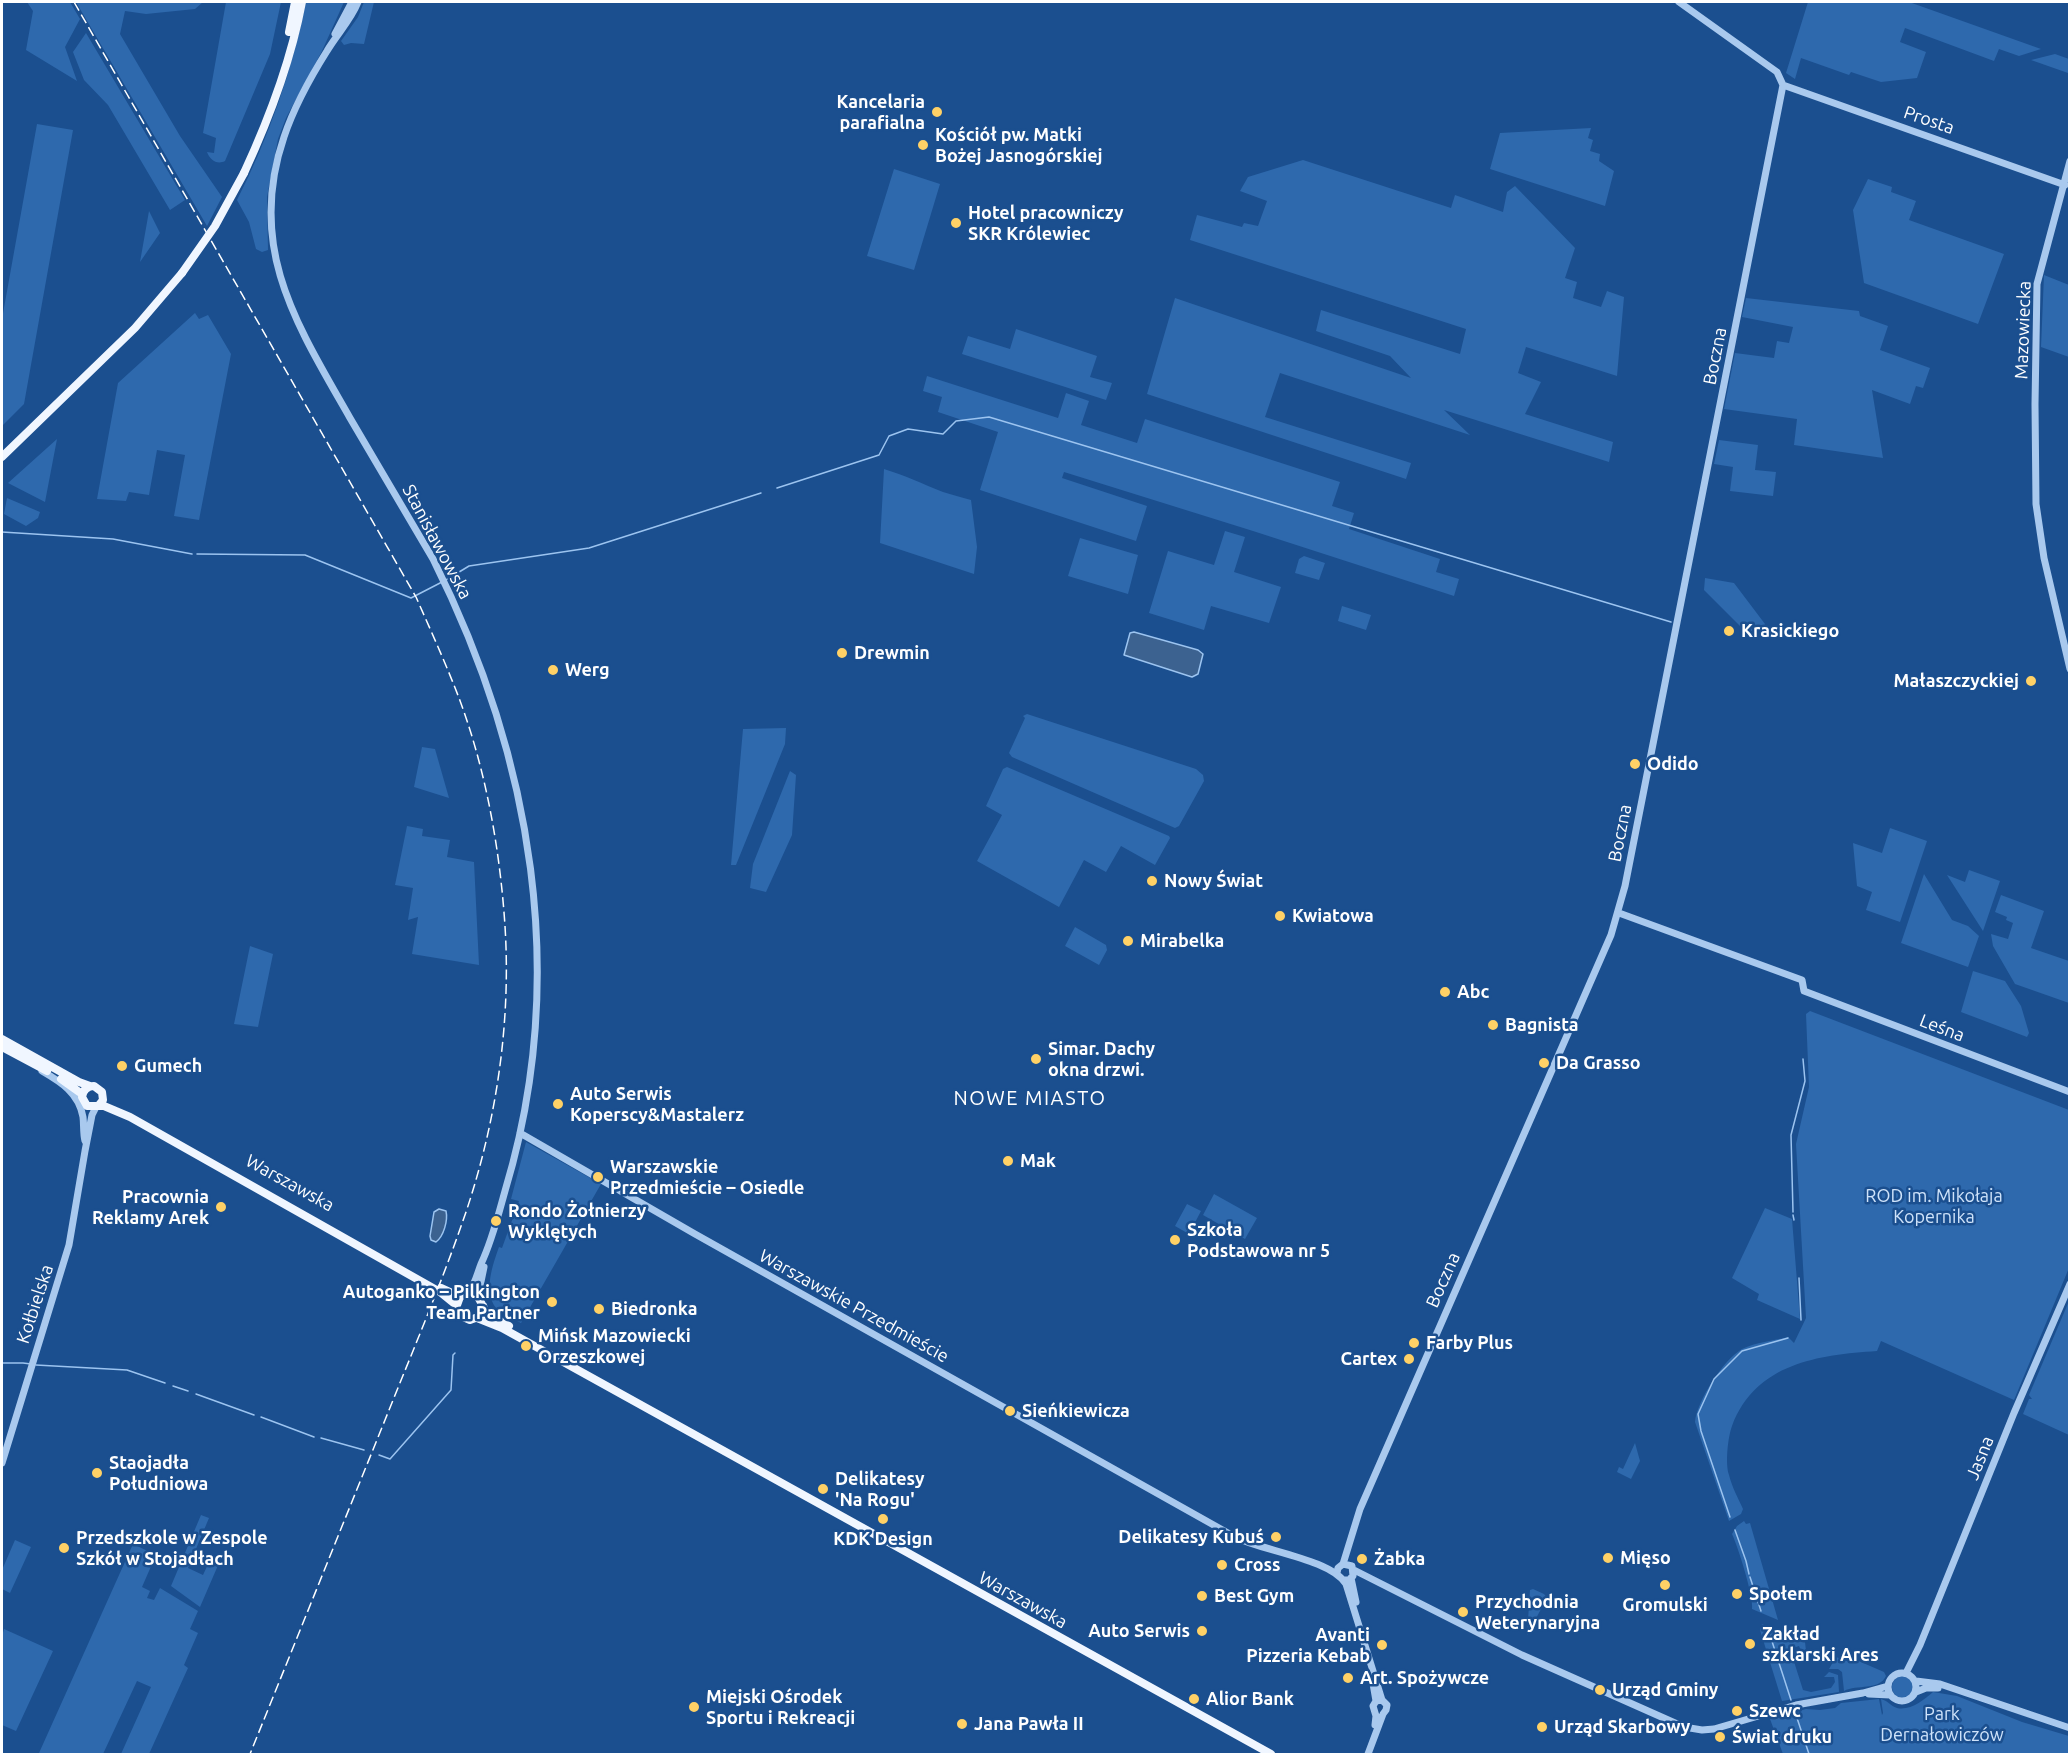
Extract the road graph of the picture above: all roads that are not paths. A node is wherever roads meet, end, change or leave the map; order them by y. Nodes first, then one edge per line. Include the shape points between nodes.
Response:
1 (295, 2) edge
2 (302, 2) edge
3 (351, 2) edge
4 (358, 2) edge
5 (1679, 2) edge
6 (328, 50) junction
7 (1783, 85) junction
8 (269, 114) junction
9 (2070, 161) edge
10 (2065, 185) junction
11 (2, 457) edge
12 (2070, 669) edge
13 (1619, 913) junction
14 (2, 1039) edge
15 (2, 1047) edge
16 (35, 1065) junction
17 (90, 1086) junction
18 (2070, 1092) edge
19 (82, 1094) junction
20 (103, 1095) junction
21 (85, 1104) junction
22 (97, 1106) junction
23 (520, 1133) junction
24 (85, 1141) junction
25 (85, 1151) junction
26 (2070, 1284) edge
27 (470, 1294) junction
28 (456, 1305) junction
29 (483, 1306) junction
30 (477, 1318) junction
31 (598, 1377) junction
32 (605, 1386) junction
33 (2, 1463) edge
34 (761, 1471) junction
35 (1346, 1571) junction
36 (1912, 1677) junction
37 (1888, 1686) junction
38 (1952, 1689) junction
39 (1916, 1692) junction
40 (1863, 1693) junction
41 (1890, 1695) junction
42 (1379, 1700) junction
43 (1379, 1713) junction
44 (2070, 1728) edge
45 (1271, 1755) edge
46 (1368, 1755) edge

1 - 8 main road
2 - 8 main road
3 - 6 street
4 - 6 street
5 - 7 street via 1777,72
6 - 23 street, Stanisławowska via 284,135 274,173 274,256 299,328 444,581 474,652 514,777 528,847 538,964 530,1077
7 - 10 street, Prosta
7 - 13 street, Boczna
8 - 11 main road, bridge via 244,173 215,226 182,273 135,328
9 - 10 street, Mazowiecka
10 - 12 street, Mazowiecka via 2037,284 2036,504 2044,558
13 - 18 street, Leśna via 1802,980 1804,992
13 - 35 street, Boczna via 1367,1491 1355,1521
14 - 17 main road
15 - 16 main road
16 - 19 main road
16 - 24 street via 76,1098
17 - 19 main road
17 - 20 main road via 98,1087
19 - 21 main road
20 - 22 main road
20 - 27 main road, Warszawska via 436,1286 454,1294
21 - 22 main road
21 - 24 street, Kołbielska
22 - 25 street, Kołbielska
22 - 28 main road, Warszawska via 130,1117
23 - 27 street, Stanisławowska via 485,1258
23 - 35 street, Warszawskie Przedmieście via 1244,1541
24 - 25 street, Kołbielska
25 - 33 street, Kołbielska via 69,1245
26 - 36 street, Jasna via 1920,1645
27 - 28 main road
27 - 29 main road
28 - 30 main road via 462,1318
29 - 30 main road
29 - 31 main road, Warszawska via 488,1313
30 - 32 main road, Warszawska via 505,1329
31 - 32 main road
31 - 34 main road, Warszawska
32 - 34 main road, Warszawska
34 - 45 main road, Warszawska
35 - 40 street, Warszawskie Przedmieście via 1367,1576 1522,1655 1684,1727 1714,1728 1796,1705
35 - 42 street, Boczna
36 - 37 street via 1894,1675
36 - 38 street
36 - 39 street
37 - 40 street
37 - 41 street
38 - 39 street
38 - 44 street
39 - 41 street via 1902,1702
40 - 41 street
42 - 43 street via 1373,1706
42 - 43 street via 1387,1707
43 - 46 street

